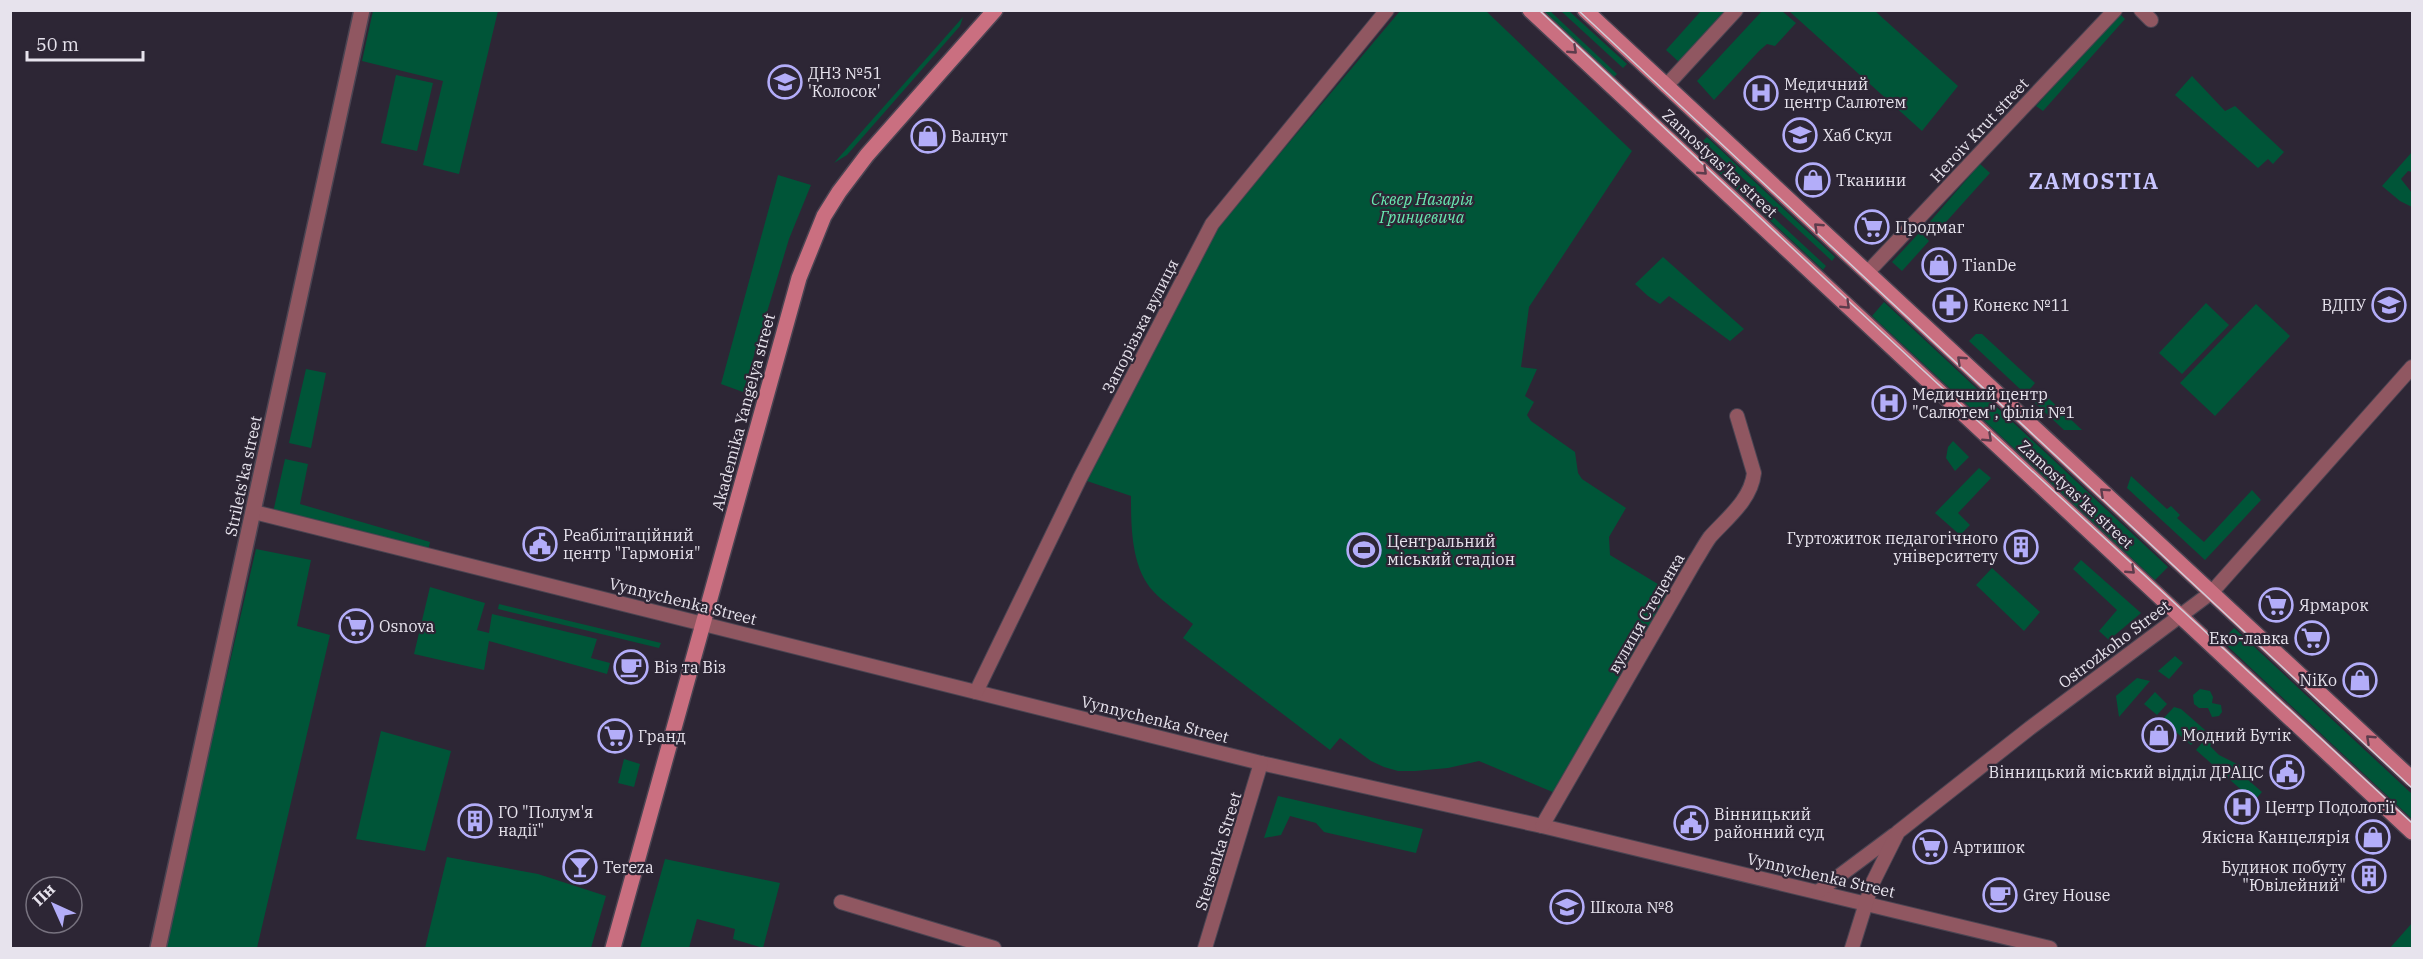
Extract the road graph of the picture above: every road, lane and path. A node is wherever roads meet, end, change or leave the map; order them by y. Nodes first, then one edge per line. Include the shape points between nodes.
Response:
1 (362, 10) edge
2 (1387, 10) edge
3 (1530, 10) edge
4 (1585, 10) edge
5 (1736, 10) edge
6 (2115, 10) edge
7 (989, 13) edge
8 (1666, 86) junction
9 (1867, 273) junction
10 (2412, 367) edge
11 (1737, 416) dead end
12 (254, 512) junction
13 (2212, 592) junction
14 (2180, 615) junction
15 (704, 623) junction
16 (976, 692) junction
17 (1261, 763) junction
18 (2412, 779) edge
19 (1542, 826) junction
20 (1898, 832) junction
21 (2412, 832) edge
22 (1819, 891) junction
23 (841, 902) dead end
24 (1866, 903) junction
25 (158, 948) edge
26 (613, 948) edge
27 (994, 948) edge
28 (1205, 948) edge
29 (1852, 948) edge
30 (2050, 948) edge

1 - 12 street, Strilets'ka street
2 - 16 street, Запорізька вулиця via 1212,224 1080,478
3 -> 14 main road, Zamostyas'ka street
4 - 8 main road, Zamostyas'ka street
5 - 8 street
6 - 9 street, Heroiv Krut street
7 - 15 main road, Akademika Yangelya street via 867,155 824,216 799,278
9 -> 8 main road, Zamostyas'ka street
13 -> 9 main road, Zamostyas'ka street
10 - 13 street, Ostrozkoho Street
11 - 19 street, вулиця Стеценка via 1752,463 1753,482 1734,515 1710,537 1695,561
12 - 15 street, Vynnychenka Street
12 - 25 street, Strilets'ka street
13 - 14 street, Ostrozkoho Street
18 -> 13 main road, Zamostyas'ka street
14 - 20 street, Ostrozkoho Street
14 - 21 main road, Zamostyas'ka street
15 - 16 street, Vynnychenka Street
15 - 26 main road, Akademika Yangelya street
16 - 17 street, Vynnychenka Street
17 - 19 street, Vynnychenka Street
17 - 28 street, Stetsenka Street
19 - 22 street, Vynnychenka Street
20 - 22 street
20 - 24 street, Ostrozkoho Street
22 - 24 street, Vynnychenka Street
23 - 27 street
24 - 29 street, Ostrozkoho Street
24 - 30 street, Vynnychenka Street

